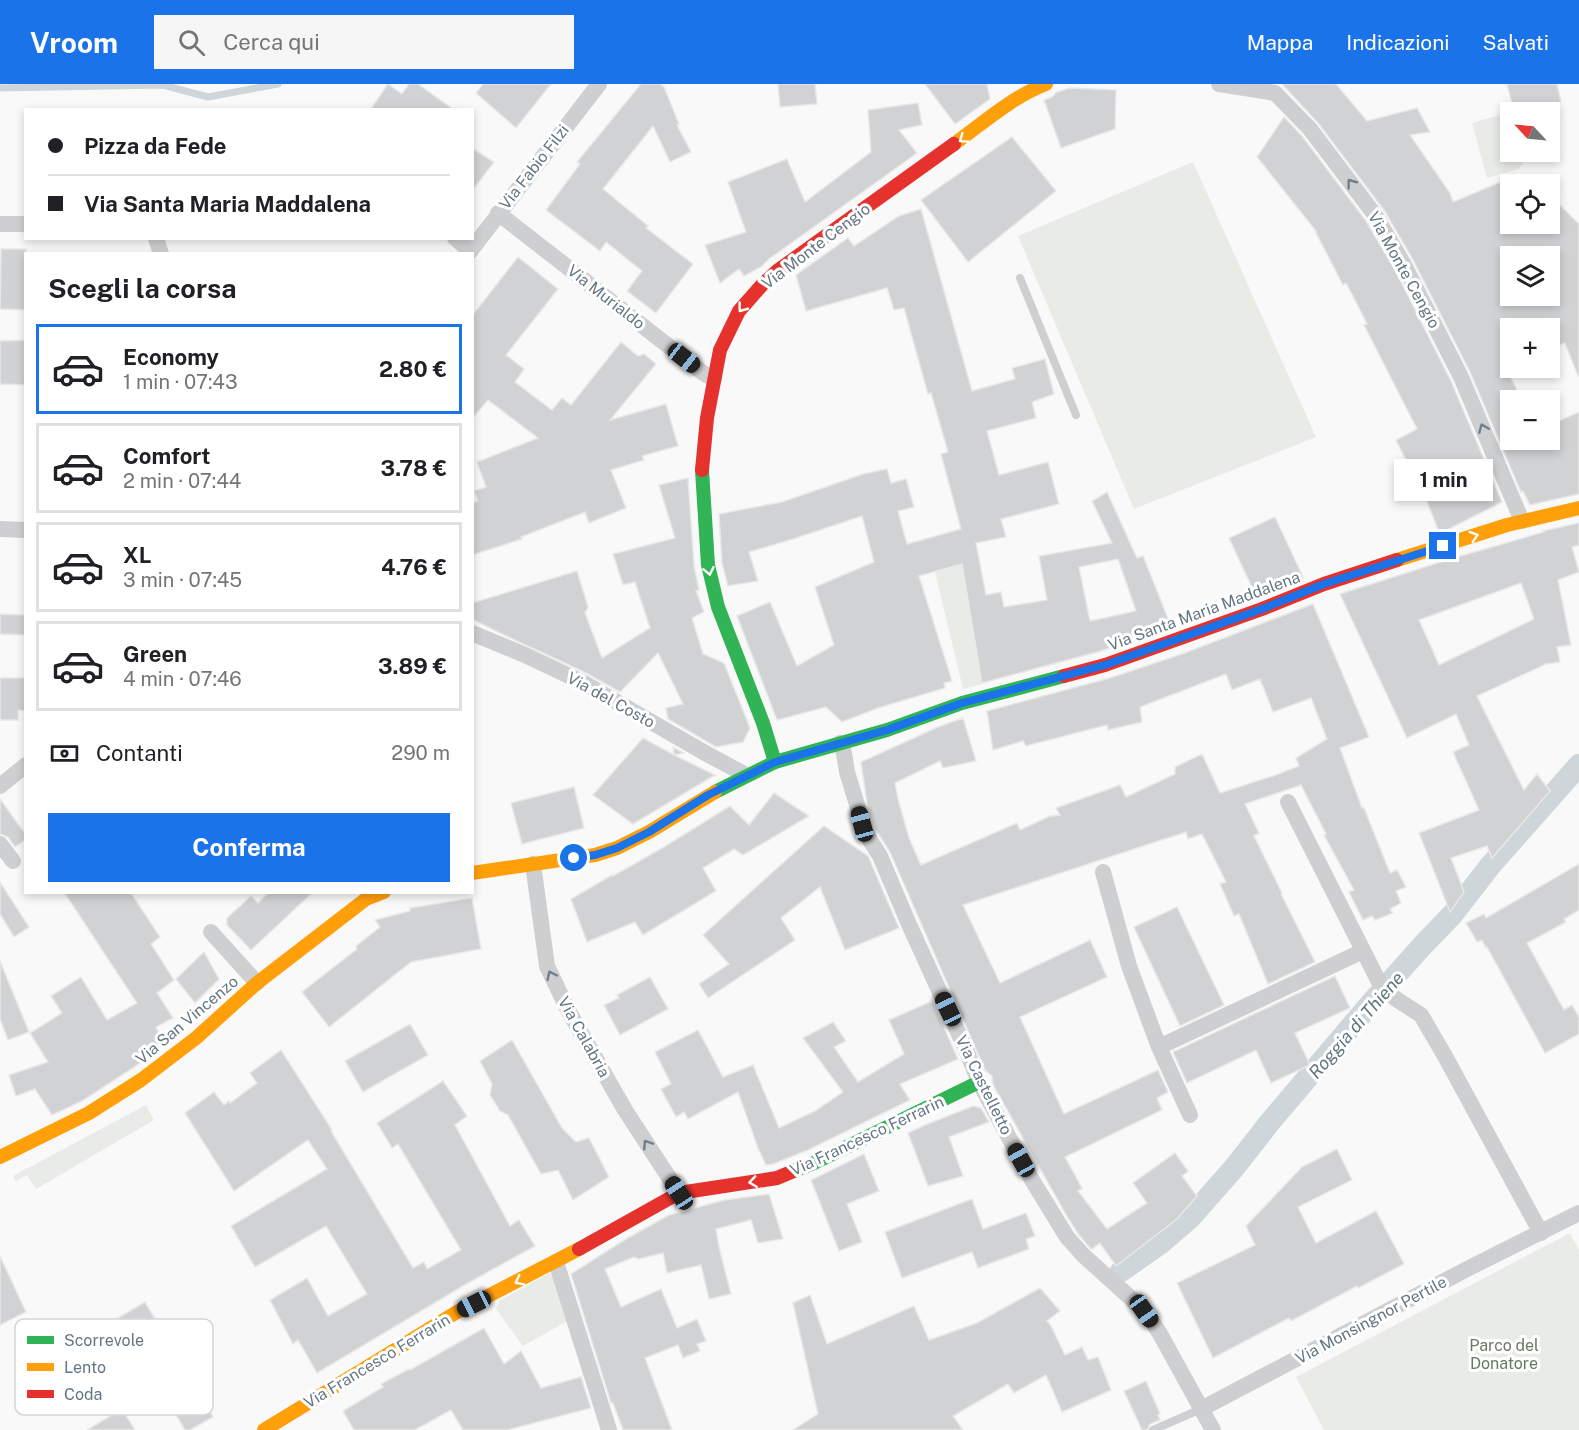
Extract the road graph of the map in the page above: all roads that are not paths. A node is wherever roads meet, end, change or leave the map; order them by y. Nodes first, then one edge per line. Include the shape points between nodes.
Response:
1 (599, 84) edge
2 (1011, 84) edge
3 (1046, 84) edge
4 (1219, 84) edge
5 (1278, 88) edge
6 (996, 115) junction
7 (498, 213) junction
8 (0, 224) edge
9 (24, 224) edge
10 (457, 240) edge
11 (469, 252) edge
12 (1020, 278) dead end
13 (714, 380) junction
14 (1076, 415) dead end
15 (1579, 508) edge
16 (1522, 521) junction
17 (0, 529) edge
18 (24, 530) edge
19 (474, 634) edge
20 (840, 743) junction
21 (775, 762) junction
22 (24, 767) edge
23 (746, 775) junction
24 (0, 786) edge
25 (1288, 802) dead end
26 (0, 844) edge
27 (13, 861) dead end
28 (533, 864) junction
29 (1103, 872) dead end
30 (474, 873) edge
31 (364, 896) edge
32 (212, 932) dead end
33 (1363, 951) junction
34 (257, 983) junction
35 (1159, 1047) junction
36 (979, 1082) junction
37 (1190, 1115) dead end
38 (0, 1157) edge
39 (679, 1193) junction
40 (1579, 1213) edge
41 (1541, 1233) junction
42 (556, 1262) junction
43 (1201, 1409) junction
44 (264, 1430) edge
45 (609, 1430) edge
46 (1153, 1430) edge
47 (1213, 1430) edge

1 - 7 street, Via Fabio Filzi
2 - 6 street
3 - 6 street, Via Monte Cengio
4 - 5 street, Via Monte Cengio
16 -> 5 street, Via Monte Cengio via 1461,377 1403,263 1375,214
6 -> 13 street, Via Monte Cengio via 762,285 730,327
7 - 11 street, Via Fabio Filzi
7 - 13 street, Via Murialdo
8 - 9 street
10 - 11 street, Via Fabio Filzi
12 - 14 lane
13 -> 21 street, Via Monte Cengio via 702,469 708,565 717,607
15 - 16 street, Via Santa Maria Maddalena
20 -> 16 street, Via Santa Maria Maddalena via 962,703 1105,665 1324,584
17 - 18 street
19 - 23 street, Via del Costo via 582,682
20 - 21 street
20 - 36 street, Via Castelletto via 866,834 880,856
21 - 23 street
22 - 24 street
23 - 28 street via 617,848
25 - 33 street
26 - 27 street
28 - 30 street
39 -> 28 street, Via Calabria via 625,1110 547,966
29 - 35 street
31 - 34 street, Via San Vincenzo
32 - 34 street
33 - 35 street
33 - 41 street via 1380,984 1421,1015
34 - 38 street, Via San Vincenzo via 196,1038 141,1080 89,1113
35 - 37 street
36 -> 39 street, Via Francesco Ferrarin via 777,1178
36 - 43 street, Via Castelletto via 1062,1230 1083,1255 1144,1311
39 - 42 street, Via Francesco Ferrarin
40 - 41 street, Via Monsingnor Pertile
41 - 43 street, Via Monsingnor Pertile
42 -> 44 street, Via Francesco Ferrarin via 458,1312
42 - 45 street
43 - 46 lane
43 - 47 street, Via Castelletto

